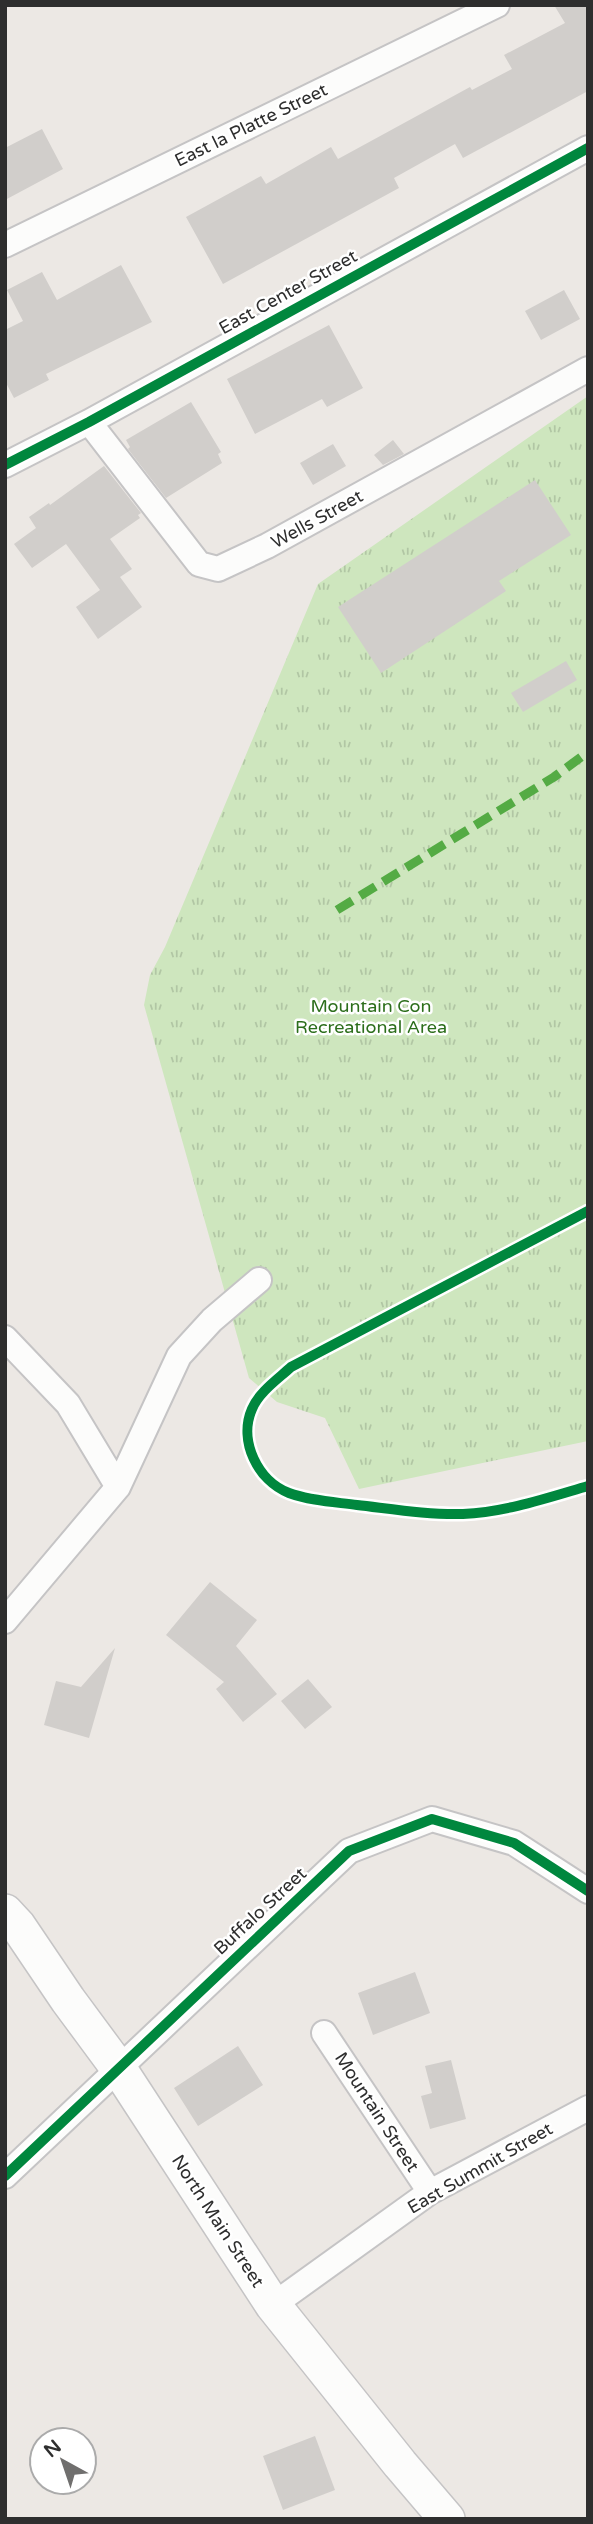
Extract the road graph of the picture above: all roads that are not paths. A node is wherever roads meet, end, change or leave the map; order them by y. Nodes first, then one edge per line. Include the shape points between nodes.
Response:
1 (497, 5) edge
2 (588, 148) edge
3 (5, 245) edge
4 (588, 369) edge
5 (89, 422) junction
6 (5, 465) edge
7 (259, 1280) dead end
8 (5, 1338) edge
9 (118, 1487) junction
10 (5, 1621) edge
11 (588, 1891) edge
12 (5, 1912) edge
13 (324, 2032) dead end
14 (119, 2069) junction
15 (588, 2108) edge
16 (5, 2176) edge
17 (429, 2192) junction
18 (273, 2305) junction
19 (447, 2519) edge

1 - 3 street, East la Platte Street
2 - 5 street, East Center Street
4 - 5 street, Wells Street via 218,569 200,564
5 - 6 street, East Center Street
7 - 9 street via 179,1356
8 - 9 street via 68,1404
9 - 10 street
11 - 14 street, Buffalo Street via 514,1843 432,1819 349,1851
12 - 14 main road, North Main Street
13 - 17 street, Mountain Street
14 - 16 street, Buffalo Street
14 - 18 main road, North Main Street
15 - 17 street, East Summit Street
17 - 18 street, East Summit Street
18 - 19 main road, North Main Street

